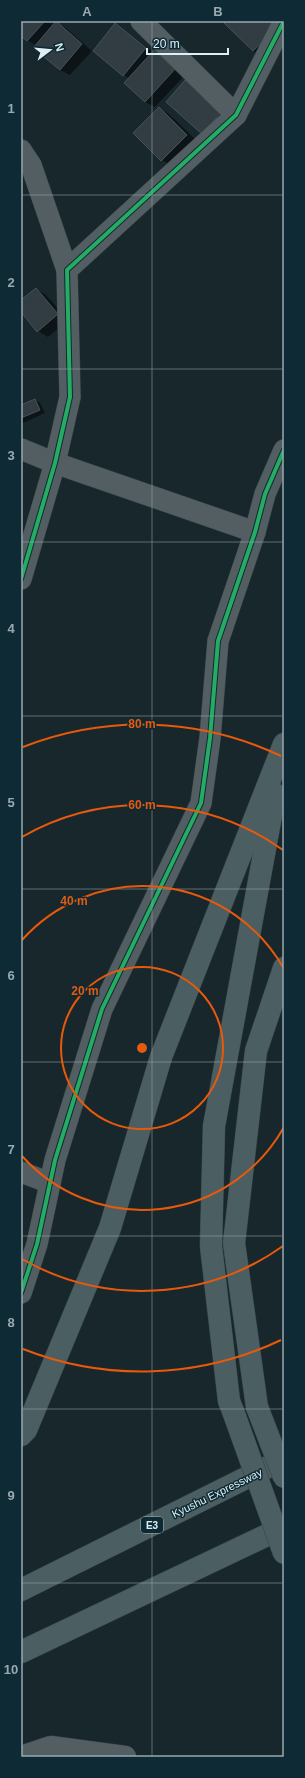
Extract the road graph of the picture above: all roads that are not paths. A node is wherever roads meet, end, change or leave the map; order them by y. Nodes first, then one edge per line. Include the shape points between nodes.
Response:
1 (141, 21) edge
2 (284, 21) edge
3 (236, 115) junction
4 (21, 150) edge
5 (67, 270) junction
6 (21, 449) edge
7 (284, 450) edge
8 (55, 463) junction
9 (255, 532) junction
10 (21, 579) edge
11 (284, 744) edge
12 (284, 968) edge
13 (21, 1172) edge
14 (50, 1183) junction
15 (21, 1294) edge
16 (21, 1435) edge
17 (284, 1460) edge
18 (284, 1477) edge
19 (284, 1527) edge
20 (284, 1553) edge
21 (21, 1590) edge
22 (21, 1652) edge
23 (21, 1756) edge
24 (126, 1757) edge

1 - 3 street
2 - 3 street
3 - 5 street
4 - 5 street via 31,165
5 - 8 street via 70,397
6 - 8 street
7 - 9 street via 265,494
8 - 9 street
8 - 10 street
9 - 14 street via 218,642 210,738 201,803 102,1009
11 - 16 highway via 161,1057 110,1228 26,1430
11 - 20 highway, bridge via 214,1126 211,1246 229,1401
12 - 18 highway, bridge via 256,1051 234,1243 257,1407
13 - 14 street
14 - 15 street via 37,1244
17 - 21 highway, Kyushu Expressway / E3
19 - 22 highway
23 - 24 street via 51,1747

